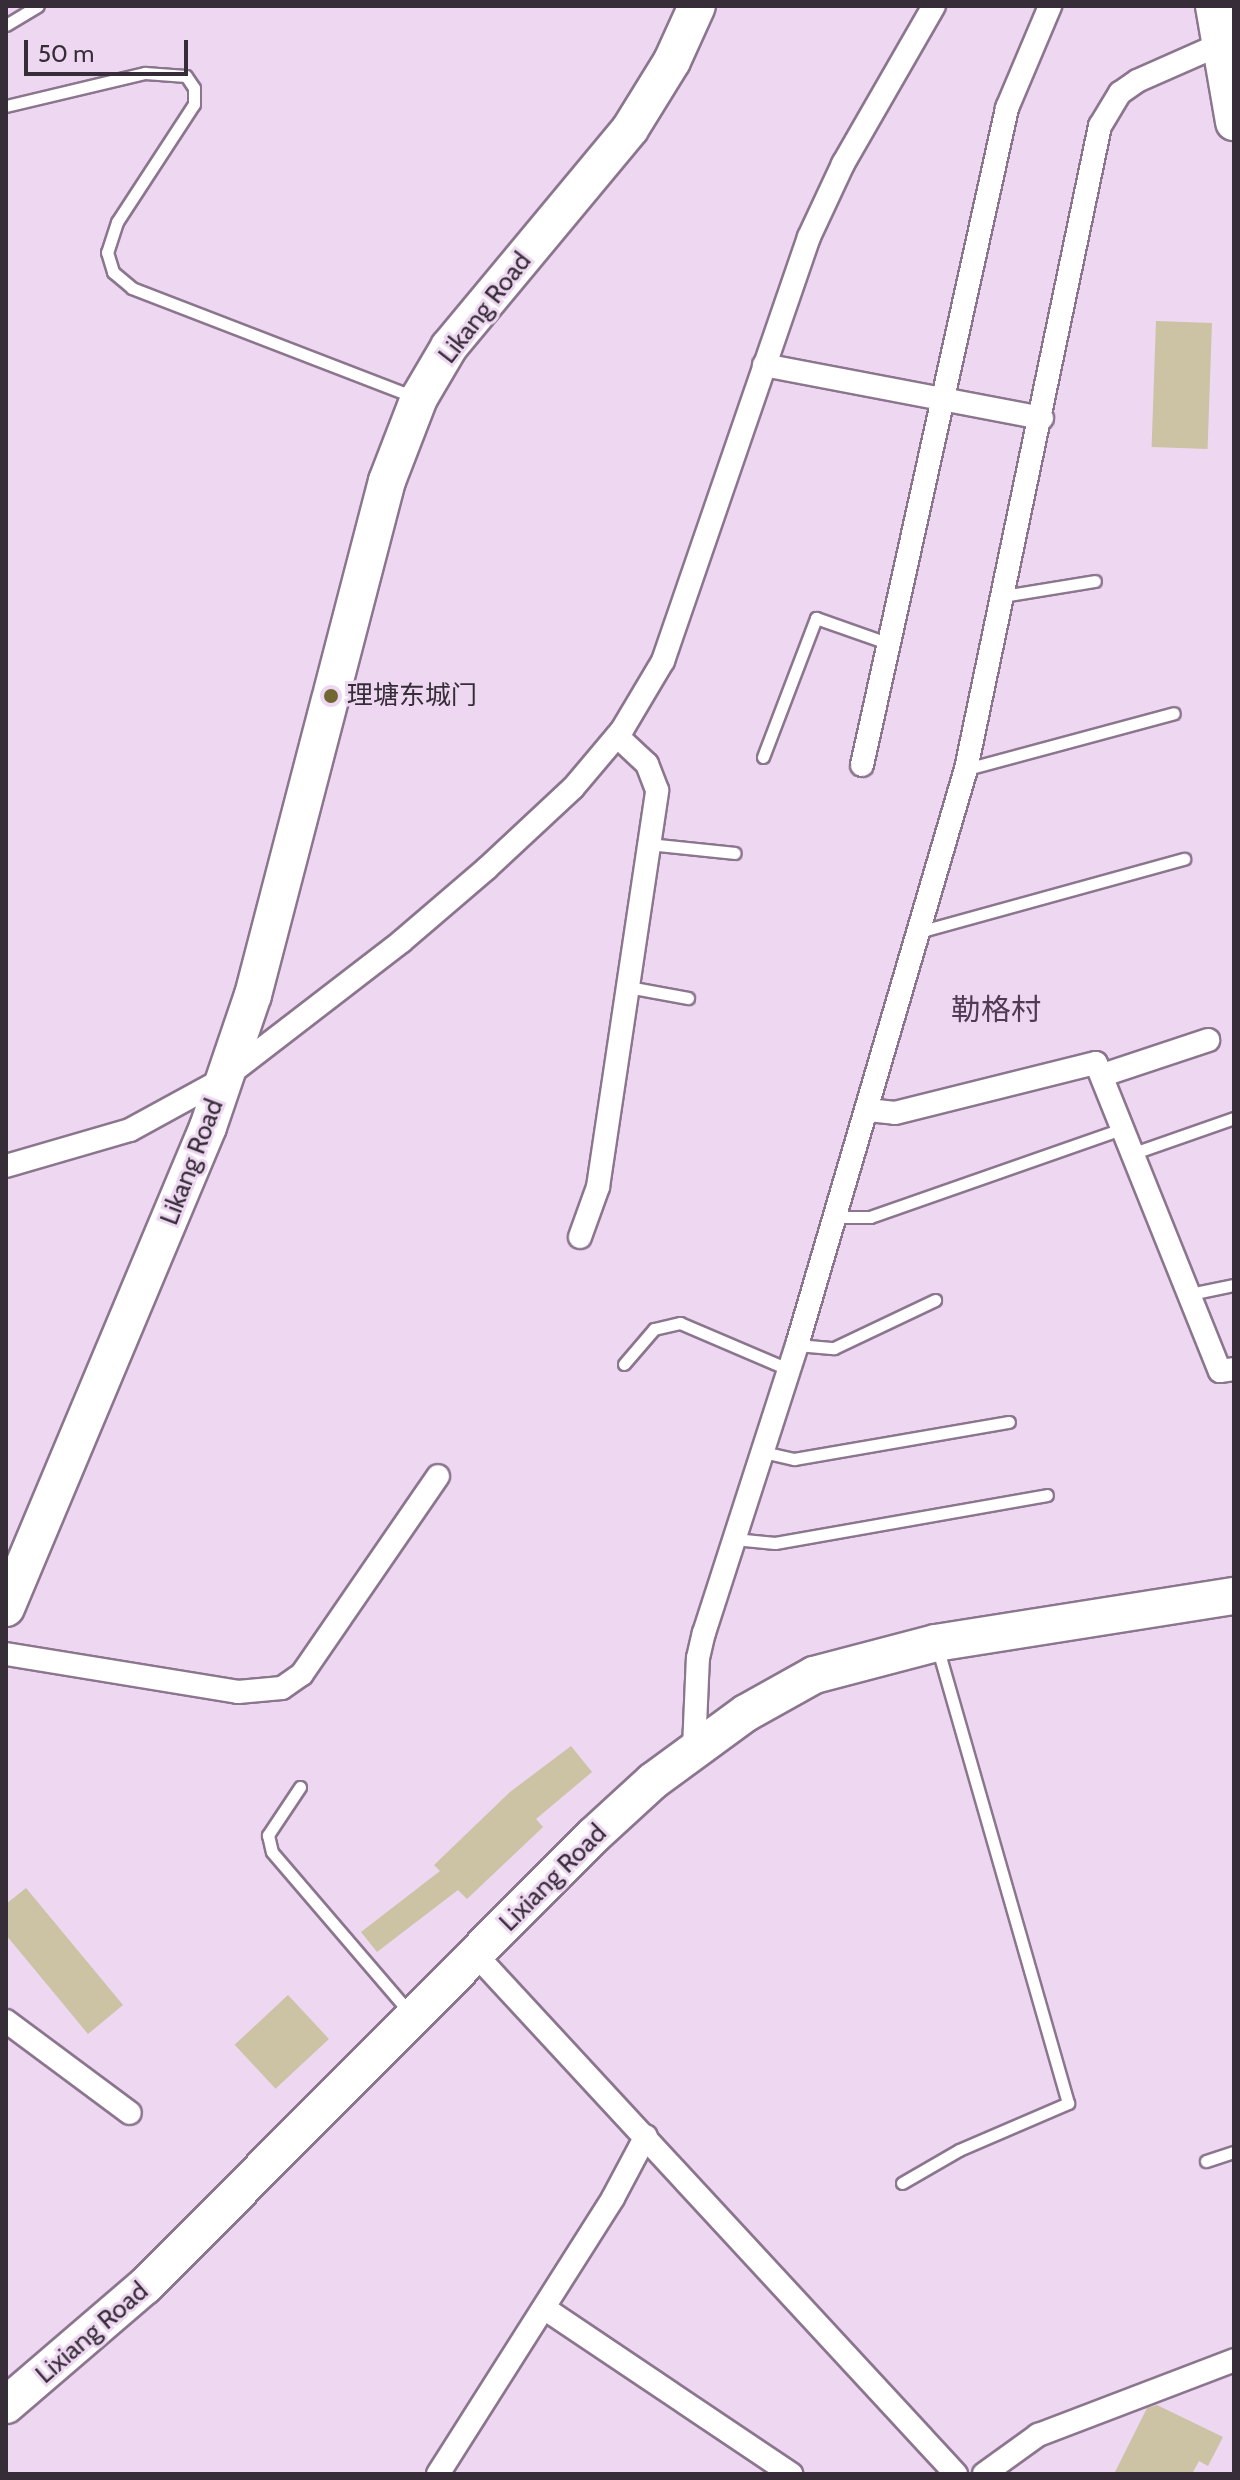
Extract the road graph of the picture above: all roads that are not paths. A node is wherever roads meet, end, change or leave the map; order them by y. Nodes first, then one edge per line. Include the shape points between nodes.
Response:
1 (38, 6) edge
2 (697, 6) edge
3 (934, 6) edge
4 (1050, 6) edge
5 (1214, 6) edge
6 (6, 25) edge
7 (1221, 44) junction
8 (6, 106) edge
9 (1234, 122) edge
10 (764, 365) junction
11 (419, 398) junction
12 (946, 400) junction
13 (1042, 418) junction
14 (1095, 581) dead end
15 (1003, 596) junction
16 (890, 644) junction
17 (1174, 713) dead end
18 (617, 736) junction
19 (763, 757) dead end
20 (862, 765) dead end
21 (966, 769) junction
22 (649, 844) junction
23 (735, 853) dead end
24 (1184, 859) dead end
25 (922, 931) junction
26 (628, 987) junction
27 (688, 998) dead end
28 (1208, 1040) dead end
29 (1103, 1075) junction
30 (223, 1079) junction
31 (868, 1110) junction
32 (1234, 1118) edge
33 (1124, 1128) junction
34 (1134, 1153) junction
35 (6, 1166) edge
36 (836, 1217) junction
37 (580, 1237) dead end
38 (1234, 1285) edge
39 (1190, 1294) junction
40 (935, 1300) dead end
41 (797, 1345) junction
42 (624, 1364) dead end
43 (1234, 1369) edge
44 (790, 1370) junction
45 (1009, 1422) dead end
46 (763, 1452) junction
47 (438, 1476) dead end
48 (1047, 1495) dead end
49 (734, 1539) junction
50 (1234, 1596) edge
51 (6, 1608) edge
52 (936, 1643) junction
53 (6, 1654) edge
54 (694, 1748) junction
55 (300, 1787) dead end
56 (477, 1956) junction
57 (416, 2020) junction
58 (6, 2021) edge
59 (130, 2113) dead end
60 (646, 2136) junction
61 (1234, 2152) edge
62 (1206, 2161) dead end
63 (902, 2183) dead end
64 (544, 2308) junction
65 (1234, 2360) edge
66 (6, 2405) edge
67 (438, 2474) edge
68 (791, 2474) edge
69 (956, 2474) edge
70 (984, 2474) edge

1 - 6 lane
2 - 11 main road, Likang Road via 661,81 630,129 449,347
3 - 10 street via 829,194
4 - 12 street via 1007,108
5 - 7 main road
7 - 9 main road
7 - 13 street via 1137,81 1108,109 1100,126
8 - 11 lane via 145,73 186,76 194,88 194,104 117,222 107,252 113,272 132,288
10 - 12 street
10 - 18 street via 663,661
11 - 30 main road, Likang Road via 387,481 253,995
12 - 13 street
12 - 16 street
13 - 15 street
14 - 15 lane
15 - 21 street
16 - 19 lane via 816,618
16 - 20 street
17 - 21 lane
18 - 22 street via 656,778
18 - 30 street via 573,788 486,869 391,951
21 - 25 street
22 - 23 lane
22 - 26 street
24 - 25 lane
25 - 31 street
26 - 27 lane
26 - 37 street via 598,1187
28 - 29 street
29 - 31 street via 1096,1063 1086,1062 895,1113
29 - 33 street
30 - 35 street via 130,1130
30 - 51 main road, Likang Road via 191,1173
31 - 36 street
32 - 34 lane
33 - 34 street
33 - 36 lane via 870,1217
34 - 39 street
36 - 41 street
38 - 39 lane
39 - 43 street via 1220,1371
40 - 41 lane via 834,1348
41 - 44 street
42 - 44 lane via 654,1329 680,1323
44 - 46 street
45 - 46 lane via 794,1459
46 - 49 street
47 - 53 street via 302,1674 282,1688 238,1692
48 - 49 lane via 775,1543
49 - 54 street via 698,1658
50 - 52 main road, Lixiang Road
52 - 54 main road, Lixiang Road via 814,1675
52 - 63 lane via 1068,2103 959,2150
54 - 56 main road, Lixiang Road via 593,1836
55 - 57 lane via 268,1835 272,1852
56 - 57 main road, Lixiang Road
56 - 60 street
57 - 66 main road, Lixiang Road via 145,2286
58 - 59 street
60 - 64 street
60 - 69 street
61 - 62 lane
64 - 67 street
64 - 68 street
65 - 70 street via 1038,2435

